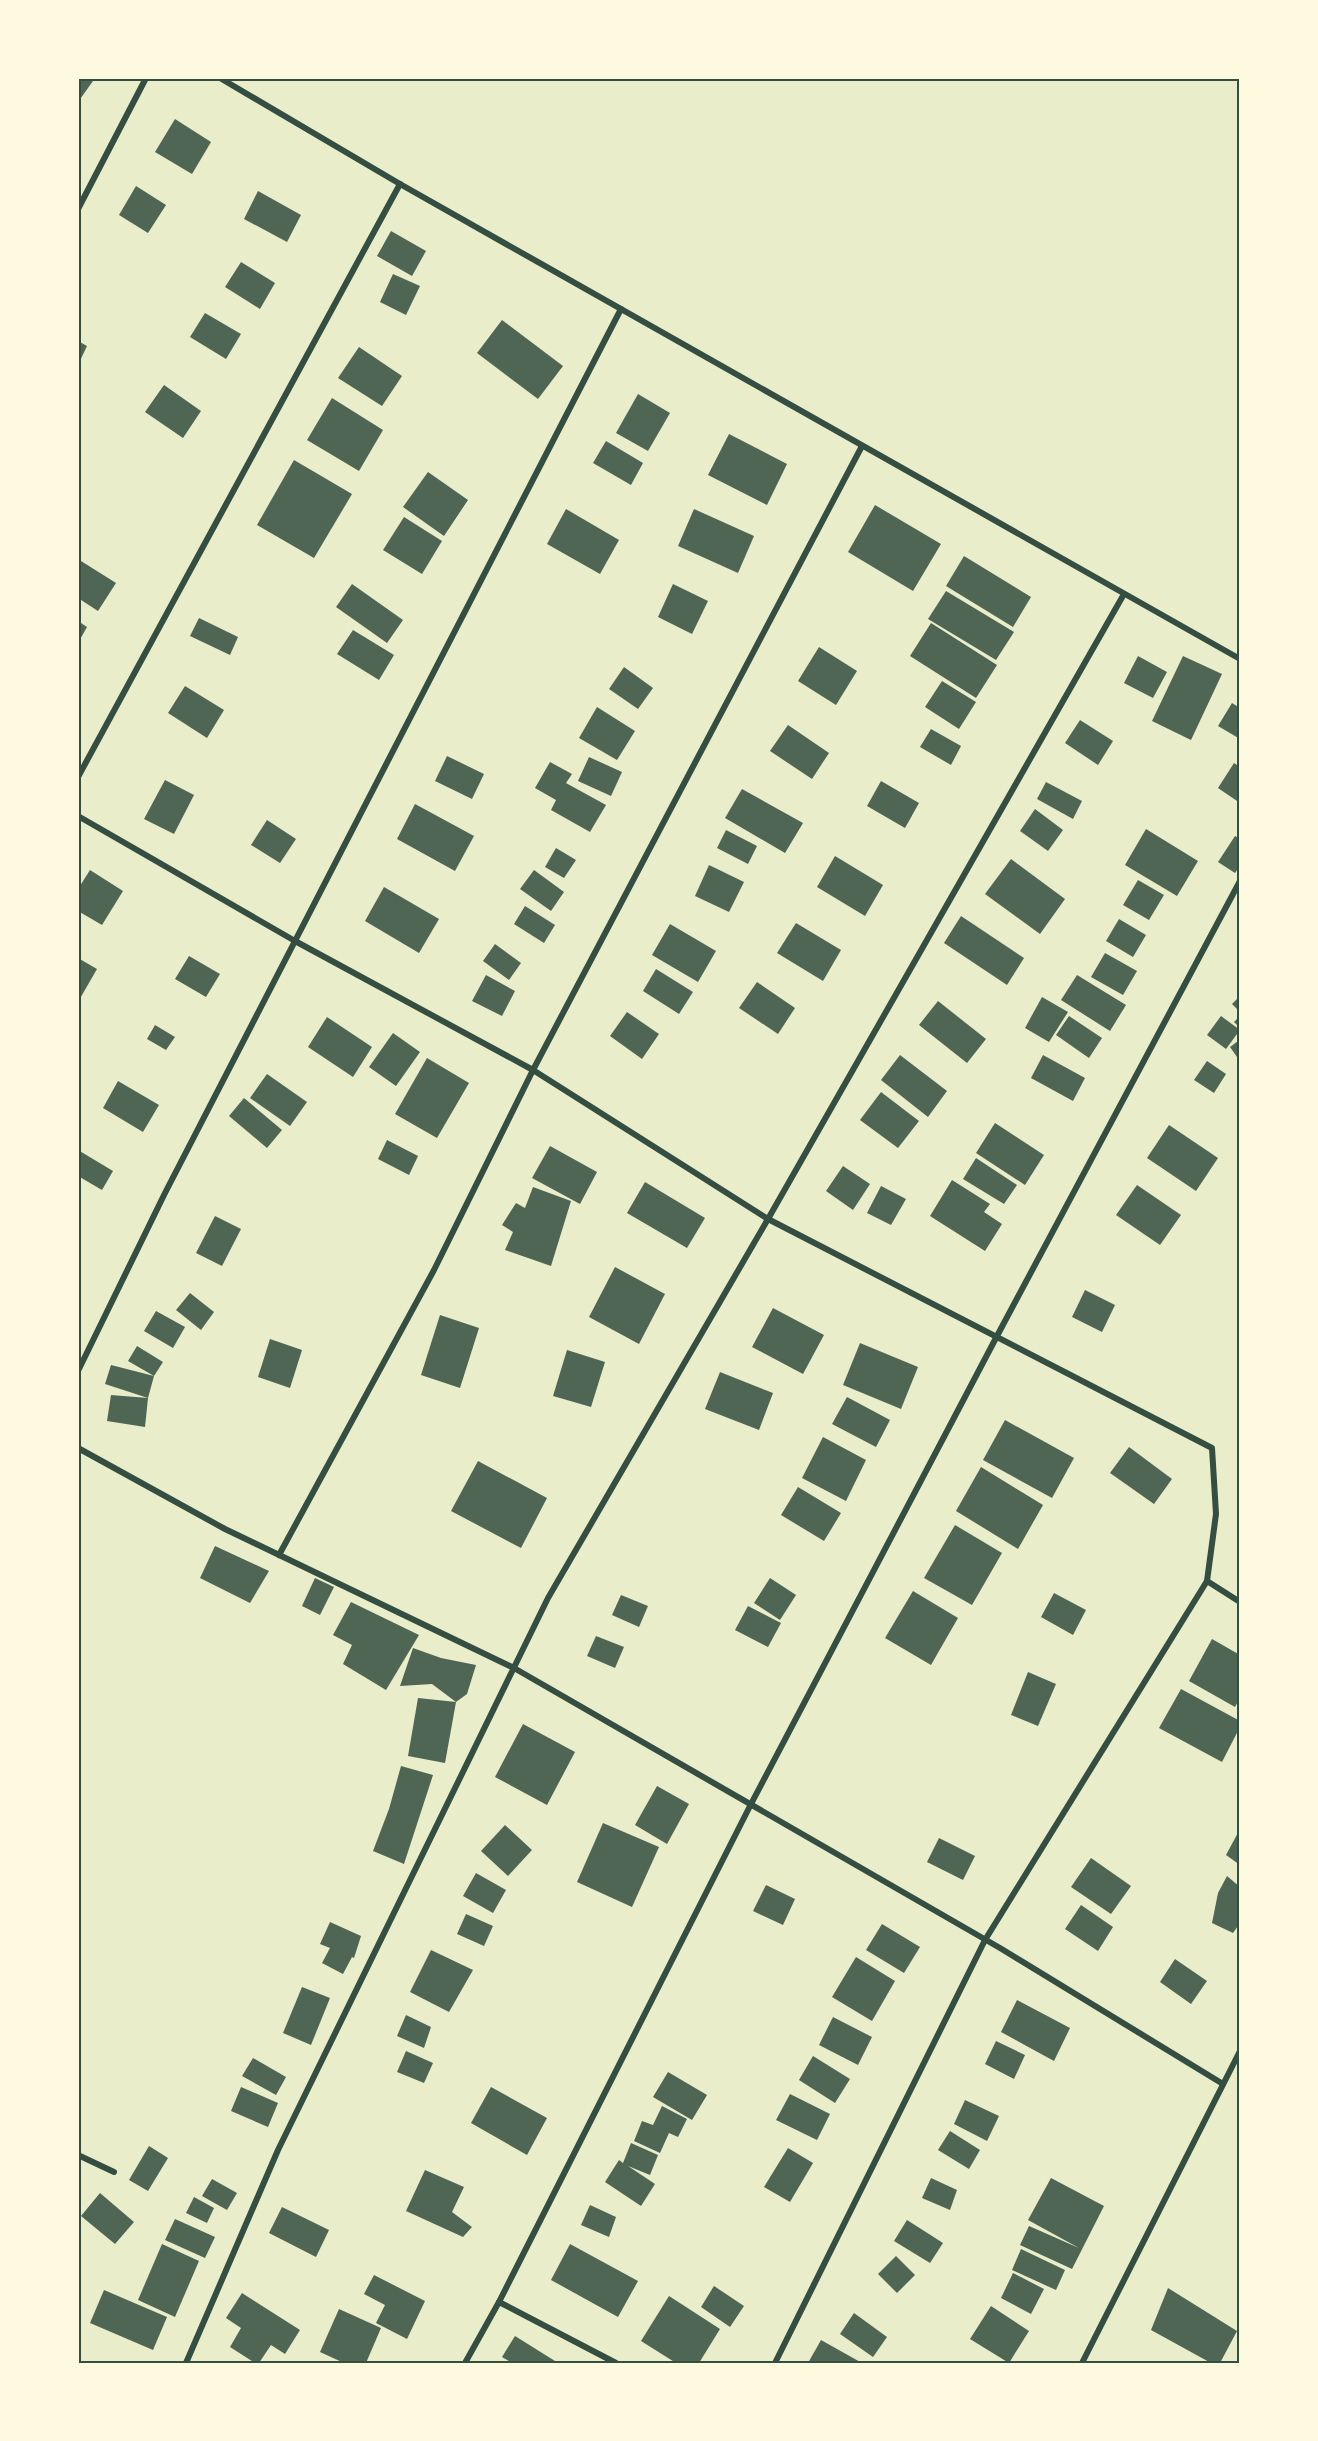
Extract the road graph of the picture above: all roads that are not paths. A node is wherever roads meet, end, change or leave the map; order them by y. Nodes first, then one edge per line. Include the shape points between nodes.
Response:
1 (146, 78) edge
2 (220, 78) edge
3 (400, 184) junction
4 (78, 209) edge
5 (621, 309) junction
6 (862, 446) junction
7 (1124, 594) junction
8 (1240, 659) edge
9 (78, 777) edge
10 (78, 816) edge
11 (1240, 881) edge
12 (295, 941) junction
13 (533, 1070) junction
14 (768, 1219) junction
15 (997, 1335) junction
16 (78, 1371) edge
17 (78, 1448) edge
18 (279, 1555) junction
19 (1207, 1581) junction
20 (1240, 1602) edge
21 (514, 1668) junction
22 (750, 1806) junction
23 (985, 1940) junction
24 (1240, 2051) edge
25 (1223, 2084) junction
26 (78, 2155) edge
27 (114, 2172) dead end
28 (499, 2302) junction
29 (186, 2363) edge
30 (465, 2363) edge
31 (616, 2363) edge
32 (775, 2363) edge
33 (1082, 2363) edge

1 - 4 street
2 - 3 street
3 - 5 street
3 - 9 street
5 - 6 street
5 - 12 street
6 - 7 street
6 - 13 street
7 - 8 street
7 - 14 street
10 - 12 street
11 - 15 street
12 - 13 street
12 - 16 street
13 - 14 street
13 - 18 street via 434,1270
14 - 15 street
14 - 21 street via 554,1587
15 - 19 street via 1212,1448 1216,1514
15 - 22 street
17 - 18 street
18 - 21 street
19 - 20 street
19 - 23 street
21 - 22 street
21 - 29 street via 278,2150
22 - 23 street
22 - 28 street
23 - 25 street
23 - 32 street
24 - 25 street
25 - 33 street
26 - 27 street
28 - 30 street
28 - 31 street

